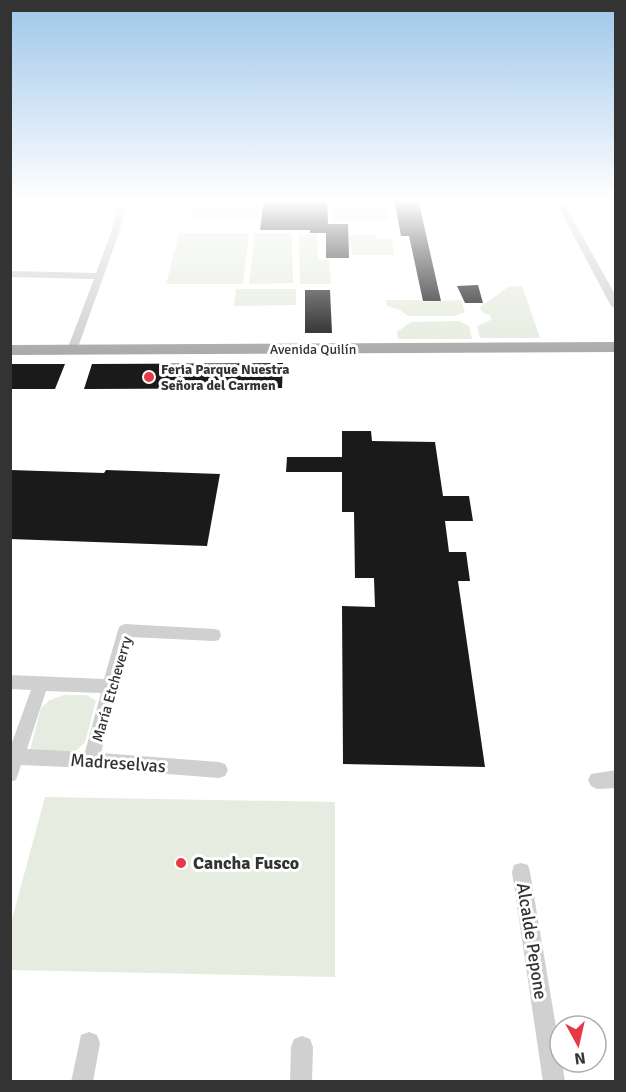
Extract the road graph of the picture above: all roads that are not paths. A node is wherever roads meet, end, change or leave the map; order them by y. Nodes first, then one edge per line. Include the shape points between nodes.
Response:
1 (108, 250) edge
2 (585, 250) edge
3 (10, 274) edge
4 (99, 276) junction
5 (615, 306) edge
6 (615, 347) edge
7 (10, 350) edge
8 (72, 350) junction
9 (214, 635) dead end
10 (10, 682) edge
11 (41, 683) junction
12 (111, 686) junction
13 (16, 757) junction
14 (91, 760) junction
15 (219, 770) dead end
16 (10, 774) edge
17 (615, 779) edge
18 (597, 780) dead end
19 (521, 872) dead end
20 (89, 1042) dead end
21 (302, 1047) dead end
22 (82, 1082) edge
23 (301, 1082) edge
24 (554, 1082) edge

1 - 4 street
2 - 5 street
3 - 4 street
4 - 8 street
6 - 8 main road, Avenida Quilín
7 - 8 main road, Avenida Quilín
9 - 12 street, María Etcheverry via 125,630
10 - 11 street
11 - 12 street
11 - 13 street
12 - 14 street, María Etcheverry
13 - 14 street, Madreselvas
13 - 16 street
14 - 15 street, Madreselvas
17 - 18 street
19 - 24 street, Alcalde Pepone
20 - 22 street
21 - 23 street

